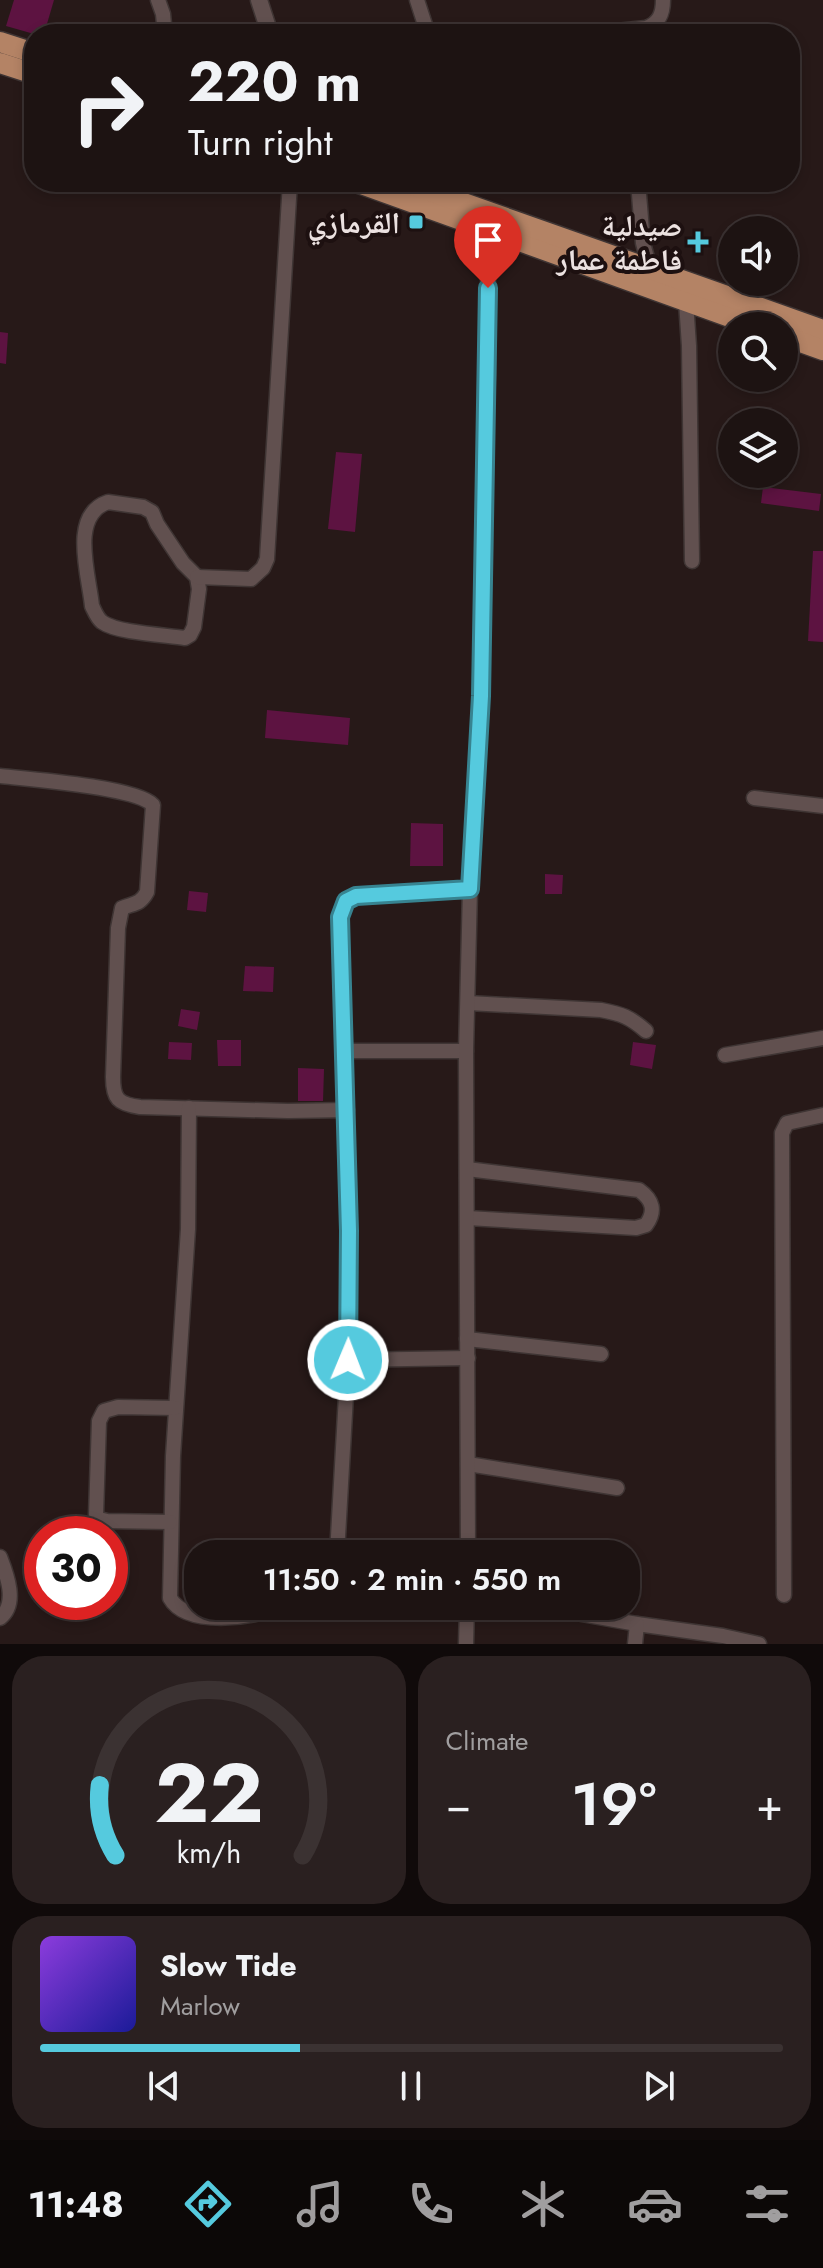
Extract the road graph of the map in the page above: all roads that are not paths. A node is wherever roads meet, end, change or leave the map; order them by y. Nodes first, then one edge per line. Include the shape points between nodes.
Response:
1 (158, 0) edge
2 (259, 0) edge
3 (417, 0) edge
4 (663, 0) edge
5 (164, 24) edge
6 (267, 24) edge
7 (425, 24) edge
8 (654, 24) edge
9 (0, 42) edge
10 (24, 50) edge
11 (0, 63) edge
12 (24, 71) edge
13 (289, 192) edge
14 (383, 192) edge
15 (432, 192) edge
16 (639, 192) edge
17 (488, 231) junction
18 (650, 269) junction
19 (686, 302) junction
20 (718, 313) edge
21 (823, 330) edge
22 (798, 341) edge
23 (823, 350) edge
24 (692, 561) dead end
25 (197, 577) junction
26 (0, 776) edge
27 (754, 798) dead end
28 (823, 806) edge
29 (470, 889) junction
30 (468, 1003) junction
31 (646, 1031) dead end
32 (823, 1038) edge
33 (344, 1051) junction
34 (466, 1051) junction
35 (725, 1055) dead end
36 (189, 1108) junction
37 (347, 1110) junction
38 (823, 1115) edge
39 (467, 1169) junction
40 (468, 1218) junction
41 (467, 1339) junction
42 (601, 1354) dead end
43 (468, 1358) junction
44 (348, 1360) junction
45 (175, 1408) junction
46 (468, 1464) junction
47 (617, 1488) dead end
48 (170, 1522) junction
49 (338, 1540) edge
50 (468, 1540) edge
51 (0, 1557) edge
52 (784, 1595) dead end
53 (184, 1610) edge
54 (0, 1618) edge
55 (467, 1620) edge
56 (615, 1620) edge
57 (637, 1624) junction
58 (466, 1644) edge
59 (635, 1644) edge
60 (759, 1644) edge

1 - 5 street
2 - 6 street
3 - 7 street
4 - 8 street
9 - 10 main road
11 - 12 main road
13 - 25 street via 267,559 251,579
14 - 17 main road
15 - 18 main road
16 - 18 street
17 - 19 main road
17 - 29 street via 481,696
18 - 21 main road
19 - 20 main road
19 - 24 street
22 - 23 main road
25 - 25 street via 194,627 185,638 102,622 92,606 84,540 89,517 108,502 143,507 152,512
26 - 36 street via 103,789 143,797 153,805 147,892 136,905 122,908 120,917 113,1087 119,1101 129,1105
27 - 28 street
29 - 30 street
29 - 33 street via 371,894 346,901 340,917
30 - 31 street via 611,1012
30 - 34 street
32 - 35 street
33 - 34 street
33 - 37 street
34 - 39 street
36 - 37 street
36 - 45 street via 188,1229
37 - 44 street
38 - 52 street via 787,1123 782,1133
39 - 40 street
39 - 40 street via 639,1190 652,1204 651,1218 636,1228
40 - 41 street
41 - 42 street
41 - 43 street
43 - 44 street
43 - 46 street
44 - 49 street
45 - 48 street
45 - 48 street via 104,1411 99,1421 95,1511 107,1521
46 - 47 street
46 - 50 street
48 - 53 street via 170,1598
51 - 54 street via 10,1595
55 - 58 street
56 - 57 street
57 - 59 street
57 - 60 street

